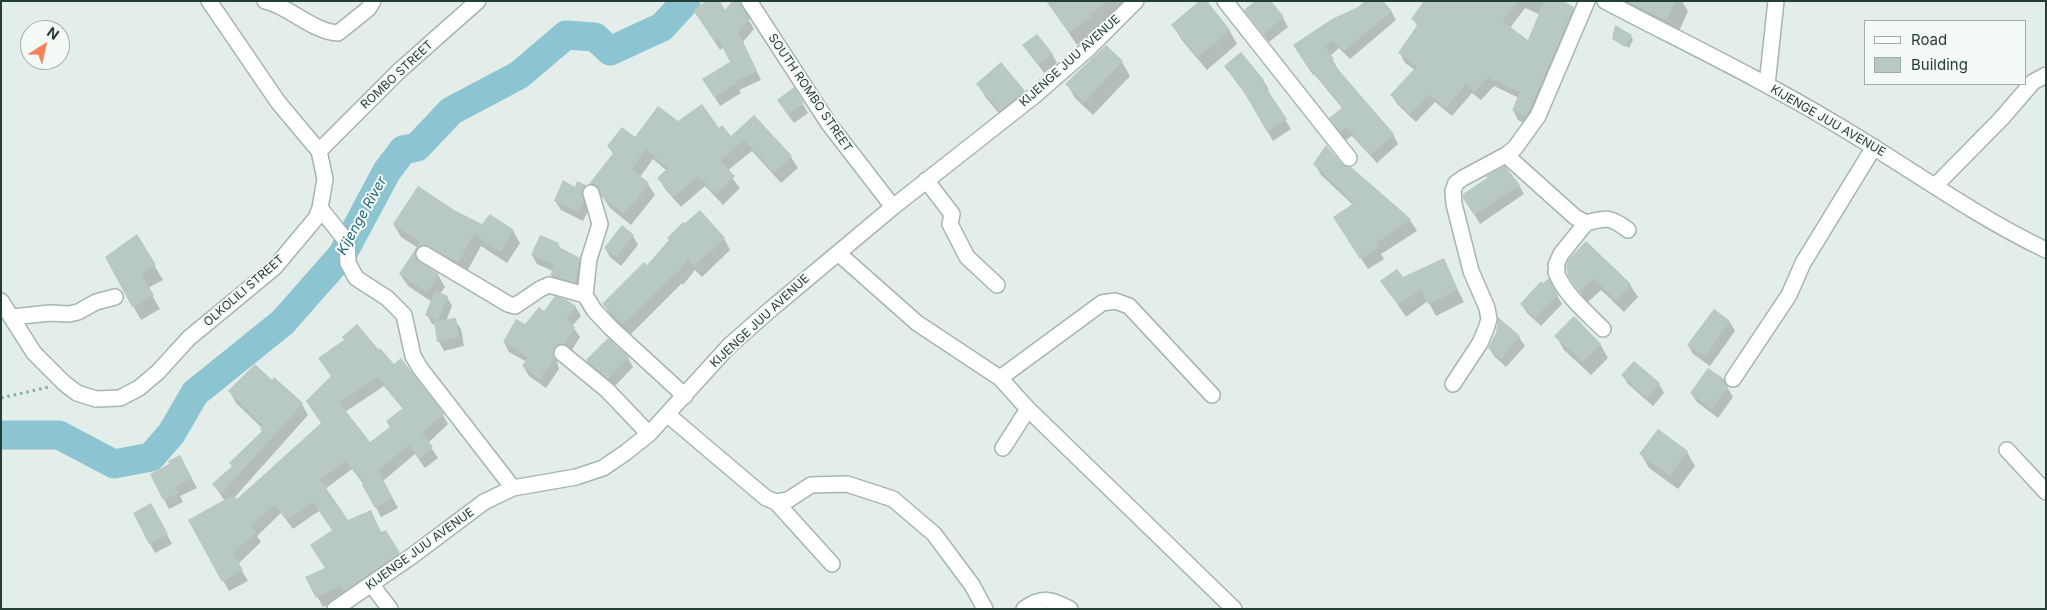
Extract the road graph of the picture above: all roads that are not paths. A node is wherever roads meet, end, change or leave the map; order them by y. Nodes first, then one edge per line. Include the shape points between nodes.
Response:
1 (209, 1) edge
2 (265, 1) edge
3 (374, 1) edge
4 (478, 1) edge
5 (749, 1) edge
6 (1136, 1) edge
7 (1225, 1) edge
8 (1587, 1) edge
9 (1605, 1) edge
10 (1776, 1) edge
11 (2046, 75) edge
12 (1767, 85) junction
13 (1874, 147) junction
14 (319, 152) junction
15 (1506, 155) junction
16 (1349, 158) dead end
17 (926, 180) junction
18 (1935, 186) junction
19 (591, 193) dead end
20 (893, 207) junction
21 (323, 212) junction
22 (1586, 223) junction
23 (1628, 230) dead end
24 (2046, 250) edge
25 (838, 253) junction
26 (424, 254) dead end
27 (997, 286) dead end
28 (585, 295) junction
29 (115, 297) dead end
30 (1, 301) edge
31 (12, 316) junction
32 (1603, 329) dead end
33 (562, 353) dead end
34 (1000, 378) junction
35 (1733, 379) dead end
36 (1453, 384) dead end
37 (1212, 395) dead end
38 (685, 396) junction
39 (1028, 409) junction
40 (668, 415) junction
41 (649, 434) junction
42 (1003, 448) dead end
43 (2007, 450) dead end
44 (513, 488) junction
45 (2046, 492) edge
46 (776, 502) junction
47 (832, 564) dead end
48 (371, 584) junction
49 (335, 609) edge
50 (390, 609) edge
51 (986, 609) edge
52 (1024, 609) edge
53 (1070, 609) edge
54 (1234, 609) edge

1 - 14 street, OLKOLILI STREET via 278,102
2 - 3 street via 278,4 328,32 338,33
4 - 14 street, ROMBO STREET via 399,70
5 - 20 street, SOUTH ROMBO STREET via 829,124
6 - 17 street, KIJENGE JUU AVENUE via 1034,96
7 - 16 street
8 - 15 street via 1538,116 1515,148
9 - 12 street, KIJENGE JUU AVENUE
10 - 12 street
11 - 18 street via 2033,82
12 - 13 street, KIJENGE JUU AVENUE
13 - 18 street, KIJENGE JUU AVENUE
13 - 35 street via 1803,263 1789,295
14 - 21 street, OLKOLILI STREET via 325,179
15 - 22 street via 1575,218
15 - 36 street via 1463,178 1453,191 1471,271 1489,319 1480,343
17 - 20 street, KIJENGE JUU AVENUE
17 - 27 street via 952,214 950,224 967,257
18 - 24 street, KIJENGE JUU AVENUE
19 - 28 street via 600,224 589,260
20 - 25 street, KIJENGE JUU AVENUE
21 - 31 street, OLKOLILI STREET via 275,267 189,338 158,372 120,398 96,399 77,393 34,353
21 - 44 street via 347,242 348,263 356,278 387,298 404,315 413,356 420,368
22 - 23 street via 1602,218 1615,220
22 - 32 street via 1561,254 1556,272 1576,302
25 - 34 street via 917,323
25 - 38 street, KIJENGE JUU AVENUE via 729,346
26 - 28 street via 515,306 549,285
28 - 38 street via 611,328
29 - 31 street via 70,314
30 - 31 street, OLKOLILI STREET
33 - 41 street via 608,390
34 - 37 street via 1102,303 1115,301 1129,306
34 - 39 street
38 - 40 street, KIJENGE JUU AVENUE
39 - 42 street
39 - 54 street
40 - 41 street, KIJENGE JUU AVENUE
40 - 46 street via 766,498
41 - 44 street, KIJENGE JUU AVENUE via 603,468 576,477
43 - 45 street
44 - 48 street, KIJENGE JUU AVENUE via 484,502
46 - 47 street
46 - 51 street via 788,500 812,485 847,484 893,499 934,534
48 - 49 street, KIJENGE JUU AVENUE
48 - 50 street
52 - 53 street via 1040,600 1054,600

